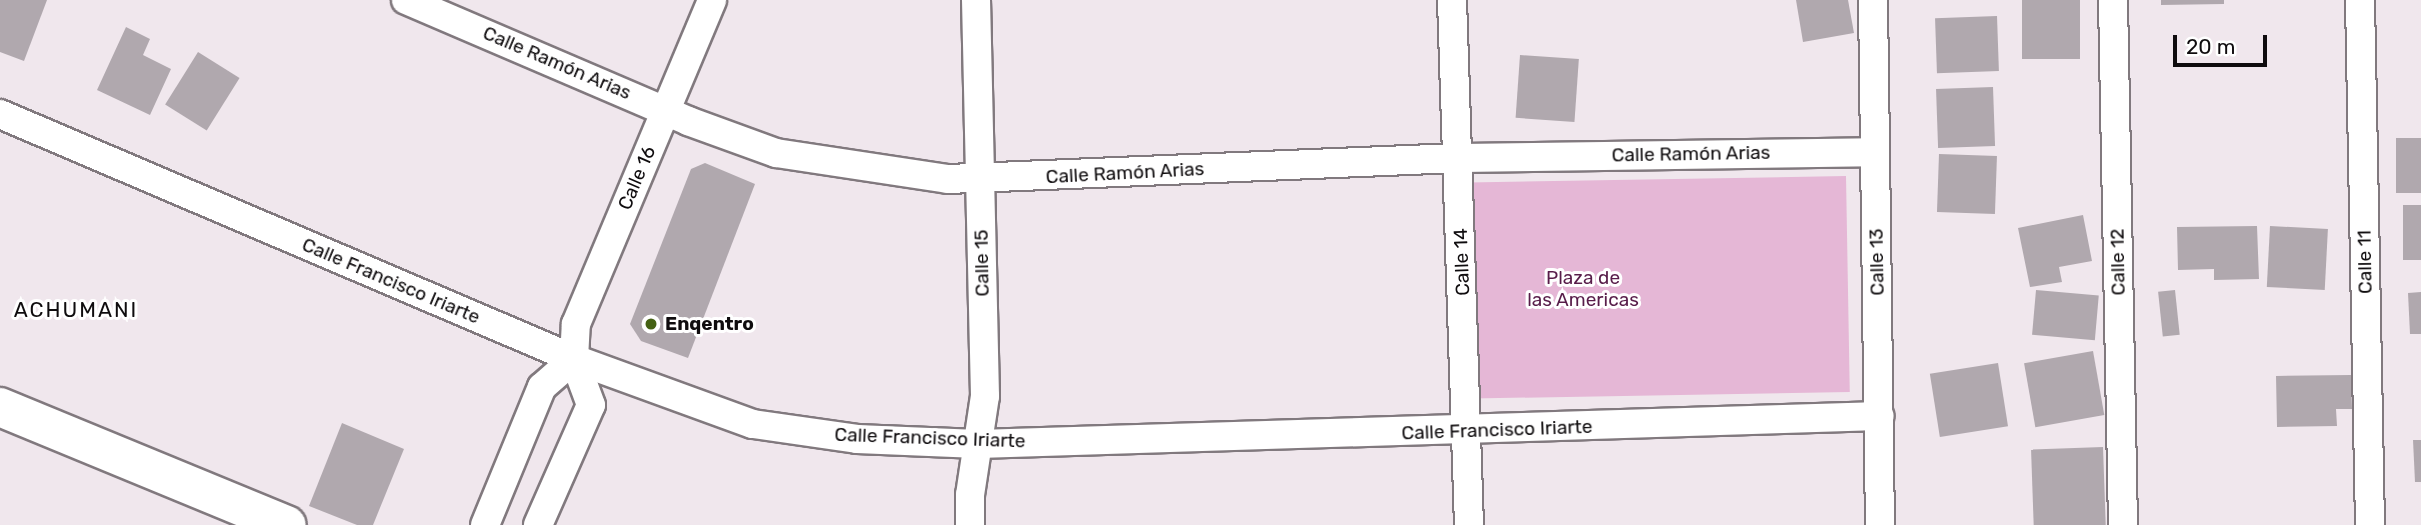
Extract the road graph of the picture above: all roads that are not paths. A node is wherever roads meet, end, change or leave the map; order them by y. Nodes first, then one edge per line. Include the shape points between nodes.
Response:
1 (406, 0) edge
2 (712, 0) edge
3 (976, 0) edge
4 (1452, 0) edge
5 (1873, 0) edge
6 (2113, 0) edge
7 (2360, 0) edge
8 (442, 7) edge
9 (666, 111) junction
10 (0, 114) edge
11 (1875, 152) junction
12 (1458, 158) junction
13 (980, 179) junction
14 (574, 359) junction
15 (3, 416) edge
16 (1880, 416) junction
17 (1468, 432) junction
18 (978, 444) junction
19 (229, 514) edge
20 (287, 525) edge
21 (485, 525) edge
22 (538, 525) edge
23 (970, 525) edge
24 (1469, 525) edge
25 (1880, 525) edge
26 (2123, 525) edge
27 (2370, 525) edge

1 - 8 street, Calle Ramón Arias
2 - 9 street, Calle 16
3 - 13 street, Calle 15
4 - 12 street, Calle 14
5 - 11 street, Calle 13
6 - 26 street, Calle 12
7 - 27 street, Calle 11
8 - 9 street, Calle Ramón Arias
9 - 13 street, Calle Ramón Arias via 776,153 888,173
9 - 14 street, Calle 16 via 576,324
10 - 14 street, Calle Francisco Iriarte
11 - 12 street, Calle Ramón Arias
11 - 16 street, Calle 13
12 - 13 street, Calle Ramón Arias
12 - 17 street, Calle 14
13 - 18 street, Calle 15 via 985,396
14 - 18 street, Calle Francisco Iriarte via 753,424 857,439
14 - 21 street via 542,387
14 - 22 street, Calle 16 via 590,405
15 - 19 main road
16 - 17 street, Calle Francisco Iriarte
16 - 25 street, Calle 13
17 - 18 street, Calle Francisco Iriarte
17 - 24 street, Calle 14
18 - 23 street, Calle 15
19 - 20 main road

